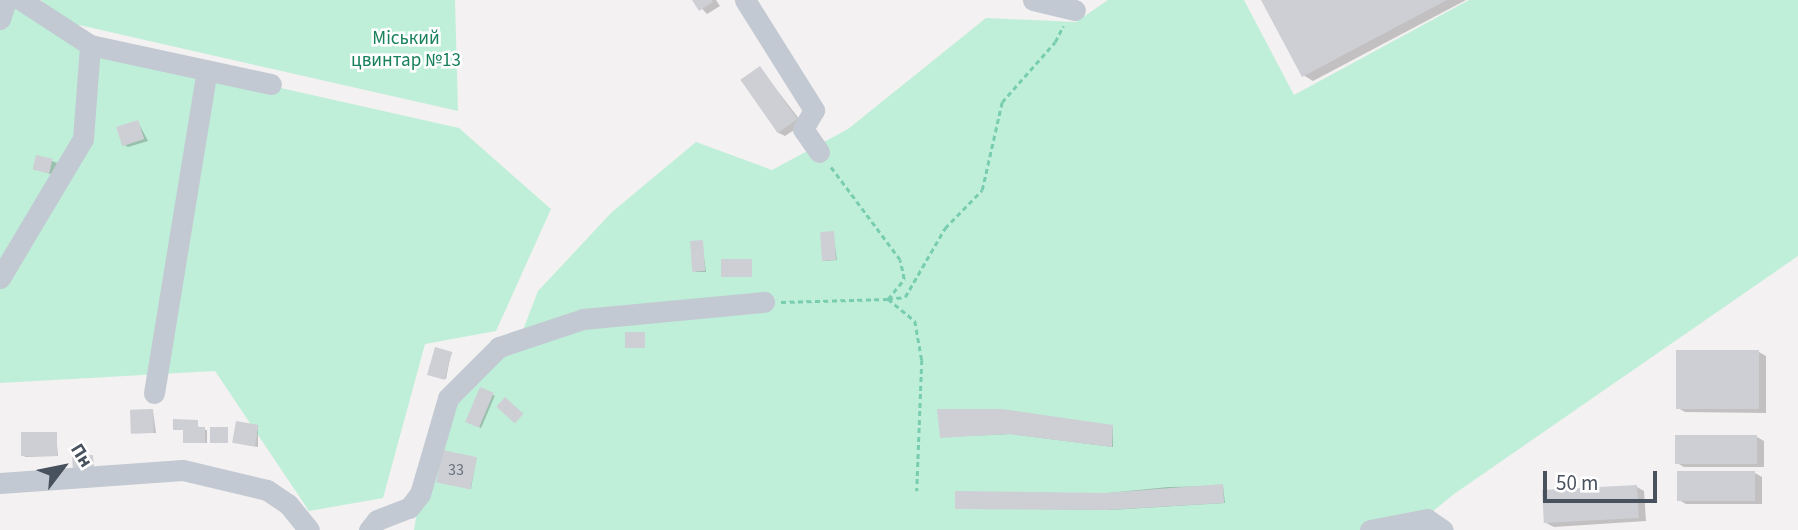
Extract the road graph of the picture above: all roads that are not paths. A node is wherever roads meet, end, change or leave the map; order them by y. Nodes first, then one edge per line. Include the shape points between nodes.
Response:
1 (6, 0) edge
2 (21, 0) edge
3 (745, 0) edge
4 (1033, 0) edge
5 (1072, 14) road end
6 (0, 19) edge
7 (90, 45) junction
8 (207, 70) junction
9 (271, 84) dead end
10 (820, 152) road end
11 (0, 278) edge
12 (764, 302) road end
13 (154, 393) dead end
14 (0, 483) edge
15 (309, 530) edge
16 (369, 530) edge
17 (1370, 530) edge
18 (1443, 530) edge

1 - 6 street
2 - 7 street
3 - 10 street via 814,110 803,129
4 - 5 street
7 - 8 street
7 - 11 street via 83,139
8 - 9 street
8 - 13 street
12 - 16 street via 583,318 499,347 448,398 420,494 409,508 377,520
14 - 15 street via 183,470 267,490 288,504
17 - 18 street via 1427,519

